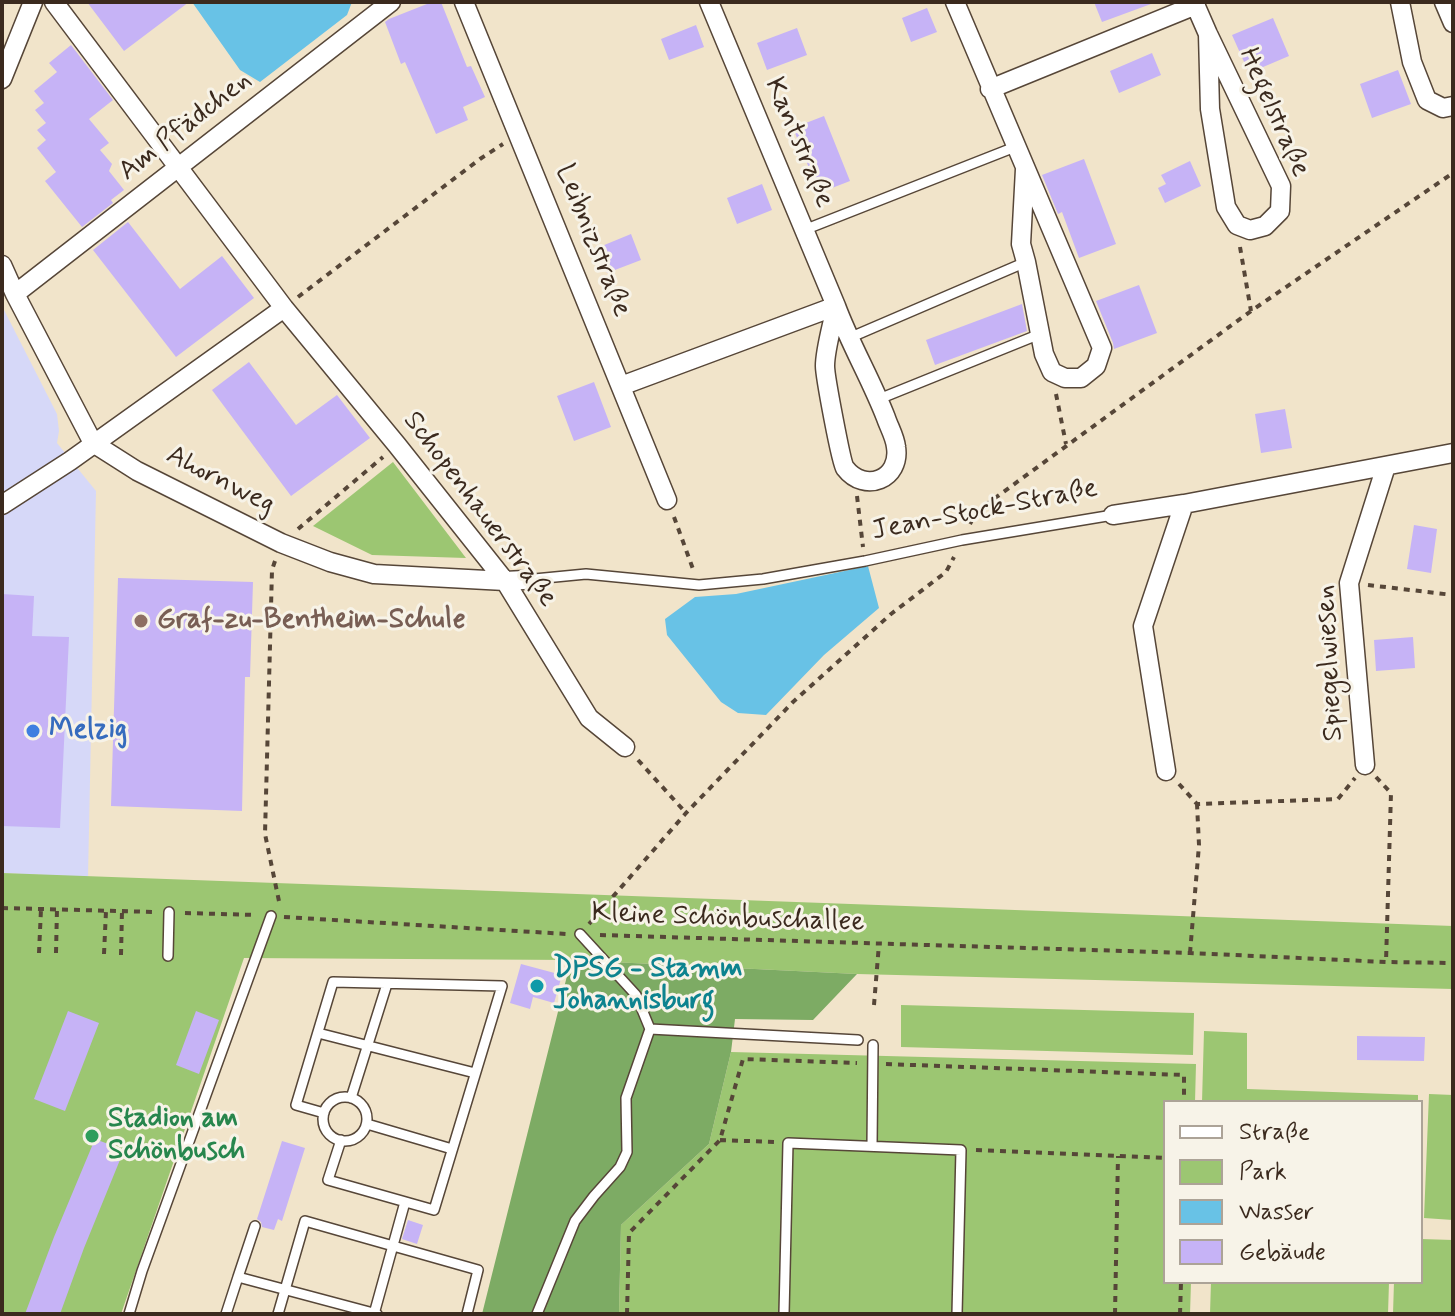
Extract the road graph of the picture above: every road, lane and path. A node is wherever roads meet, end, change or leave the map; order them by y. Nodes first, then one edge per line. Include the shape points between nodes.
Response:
1 (33, 2) edge
2 (54, 2) edge
3 (391, 2) edge
4 (464, 2) edge
5 (709, 2) edge
6 (955, 2) edge
7 (1400, 2) edge
8 (1444, 2) edge
9 (1195, 4) edge
10 (1453, 23) edge
11 (1208, 34) junction
12 (2, 79) edge
13 (990, 89) junction
14 (1453, 106) edge
15 (518, 135) junction
16 (1015, 147) junction
17 (179, 169) junction
18 (1025, 169) junction
19 (1237, 225) junction
20 (804, 230) junction
21 (1026, 262) junction
22 (2, 265) edge
23 (15, 294) junction
24 (836, 306) junction
25 (284, 308) junction
26 (1251, 311) dead end
27 (1040, 334) junction
28 (848, 338) junction
29 (1052, 372) junction
30 (621, 386) junction
31 (879, 399) junction
32 (93, 443) junction
33 (397, 445) junction
34 (1066, 445) dead end
35 (1453, 453) edge
36 (1386, 466) junction
37 (854, 478) junction
38 (667, 500) joint
39 (1184, 504) junction
40 (2, 505) edge
41 (1113, 515) joint
42 (281, 543) junction
43 (865, 561) junction
44 (514, 580) junction
45 (1349, 583) junction
46 (699, 585) junction
47 (1453, 595) edge
48 (625, 747) joint
49 (1365, 765) junction
50 (1166, 771) joint
51 (1197, 804) junction
52 (686, 813) dead end
53 (2, 908) edge
54 (41, 909) junction
55 (57, 909) junction
56 (106, 911) junction
57 (122, 911) junction
58 (169, 912) junction
59 (277, 916) junction
60 (580, 934) junction
61 (879, 944) junction
62 (39, 953) dead end
63 (56, 953) dead end
64 (1190, 953) junction
65 (104, 954) dead end
66 (121, 955) dead end
67 (168, 956) dead end
68 (1386, 962) junction
69 (1453, 963) edge
70 (387, 984) junction
71 (874, 1005) dead end
72 (650, 1029) junction
73 (318, 1033) junction
74 (858, 1040) dead end
75 (873, 1045) dead end
76 (367, 1046) junction
77 (873, 1064) junction
78 (475, 1073) junction
79 (351, 1098) junction
80 (1184, 1100) edge
81 (324, 1113) junction
82 (367, 1124) junction
83 (341, 1140) junction
84 (720, 1140) junction
85 (788, 1143) junction
86 (872, 1146) junction
87 (452, 1149) junction
88 (961, 1150) junction
89 (1118, 1156) junction
90 (1163, 1158) edge
91 (405, 1202) junction
92 (255, 1226) dead end
93 (393, 1246) junction
94 (238, 1277) junction
95 (1181, 1284) edge
96 (285, 1289) junction
97 (129, 1314) edge
98 (226, 1314) edge
99 (278, 1314) edge
100 (375, 1314) edge
101 (467, 1314) edge
102 (537, 1314) edge
103 (627, 1314) edge
104 (784, 1314) edge
105 (957, 1314) edge
106 (1115, 1314) edge
107 (1180, 1314) edge

1 - 12 street
2 - 17 street, Schopenhauerstraße
3 - 17 street, Am Pfädchen
4 - 15 street, Leibnizstraße
5 - 20 street, Kantstraße
6 - 13 street
7 - 14 street via 1412,62 1427,100 1443,108
8 - 10 street
9 - 11 street, Hegelstraße
9 - 13 street, Hegelstraße
11 - 19 street, Hegelstraße via 1210,109 1226,207
11 - 19 street, Hegelstraße via 1281,186 1280,211 1265,226 1250,230
13 - 16 street
15 - 25 path
15 - 30 street, Leibnizstraße
16 - 18 street
16 - 20 lane
17 - 23 street, Am Pfädchen
17 - 25 street, Schopenhauerstraße
18 - 21 street via 1021,244
18 - 29 street via 1102,348 1096,366 1081,378
19 - 26 path
20 - 24 street, Kantstraße
21 - 27 street
21 - 28 lane
22 - 23 street, Ahornweg
23 - 32 street, Ahornweg
24 - 28 street, Kantstraße
24 - 30 street
24 - 37 street via 825,366 842,465
25 - 32 street
25 - 33 street, Schopenhauerstraße
27 - 29 street
27 - 31 lane
28 - 31 street, Kantstraße
29 - 34 path
30 - 38 street, Leibnizstraße
31 - 37 street, Kantstraße via 896,447 895,464 877,482
32 - 40 street
32 - 42 street, Ahornweg via 137,471
33 - 42 path
33 - 44 street, Schopenhauerstraße
35 - 36 street, Jean-Stock-Straße
36 - 39 street, Jean-Stock-Straße
36 - 45 street, Spiegelwiesen
37 - 43 path
38 - 46 path
39 - 41 street, Jean-Stock-Straße
39 - 50 street via 1143,626
41 - 43 lane, Jean-Stock-Straße
42 - 44 street, Ahornweg via 374,574
42 - 59 path via 272,570 265,834
43 - 46 lane, Jean-Stock-Straße
44 - 46 lane, Jean-Stock-Straße via 586,574
44 - 48 street, Schopenhauerstraße via 589,718
45 - 47 path
45 - 49 street, Spiegelwiesen
48 - 52 path
49 - 51 path via 1338,799
49 - 68 path via 1391,793
50 - 51 path
51 - 64 path
53 - 54 path, Kleine Schönbuschallee
54 - 55 path, Kleine Schönbuschallee
54 - 62 path
55 - 56 path, Kleine Schönbuschallee
55 - 63 path
56 - 57 path, Kleine Schönbuschallee
56 - 65 path
57 - 58 path, Kleine Schönbuschallee
57 - 66 path
58 - 59 path, Kleine Schönbuschallee
58 - 67 lane
59 - 60 path, Kleine Schönbuschallee
59 - 97 lane
60 - 61 path, Kleine Schönbuschallee
60 - 72 lane via 636,995
61 - 64 path, Kleine Schönbuschallee
61 - 71 path
64 - 68 path, Kleine Schönbuschallee
68 - 69 path, Kleine Schönbuschallee
70 - 73 lane via 333,982
70 - 76 lane
70 - 78 lane via 502,986
72 - 74 lane
72 - 102 lane via 626,1098 627,1152 575,1221
73 - 76 lane
73 - 81 lane via 296,1105
75 - 77 lane
76 - 78 lane
76 - 79 lane
77 - 80 path via 1184,1075
77 - 84 path via 743,1059
77 - 86 lane
78 - 87 lane
79 - 81 lane via 337,1098
79 - 82 lane via 366,1111
81 - 83 lane via 327,1131
82 - 83 lane via 355,1139
82 - 87 lane
83 - 91 lane via 328,1180
84 - 85 path
84 - 103 path via 629,1233
85 - 86 lane
85 - 104 lane
86 - 88 lane
87 - 91 lane via 434,1210
88 - 89 path
88 - 105 lane
89 - 90 path
89 - 106 path
91 - 93 lane
92 - 94 lane
93 - 96 lane via 305,1221
93 - 100 lane
93 - 101 lane via 478,1270
94 - 96 lane
94 - 98 lane
95 - 107 path
96 - 99 lane
96 - 100 lane

